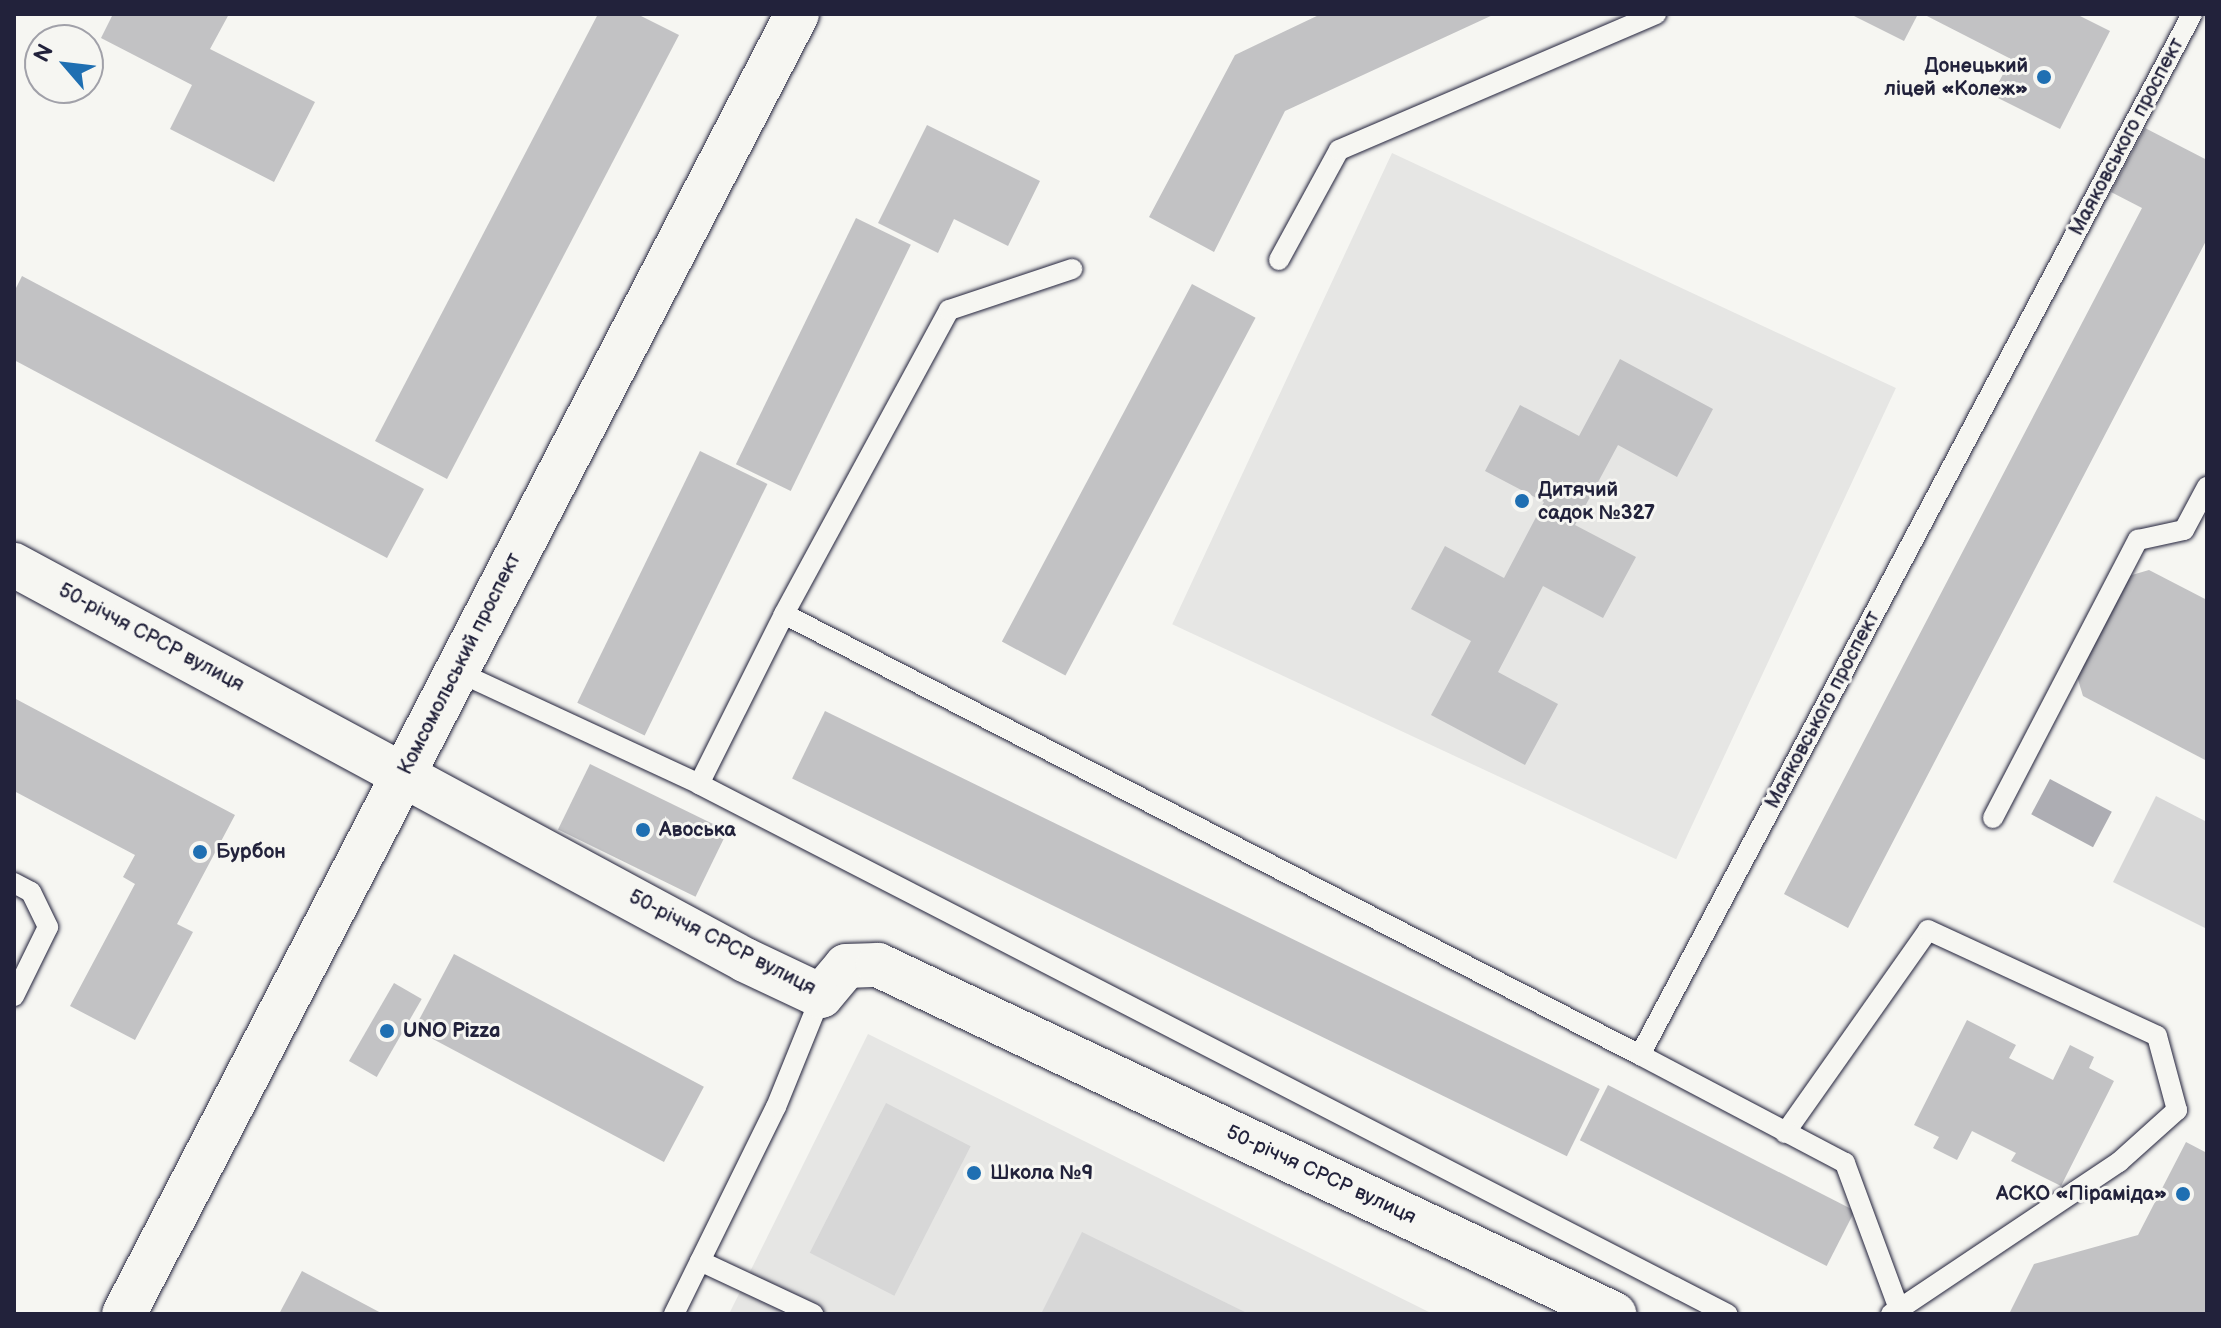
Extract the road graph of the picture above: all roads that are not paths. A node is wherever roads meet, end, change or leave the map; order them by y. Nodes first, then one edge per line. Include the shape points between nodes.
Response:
1 (797, 14) edge
2 (1656, 14) edge
3 (2192, 14) edge
4 (1279, 260) dead end
5 (1072, 269) dead end
6 (2205, 498) edge
7 (14, 565) edge
8 (784, 614) junction
9 (456, 671) junction
10 (403, 774) junction
11 (699, 784) junction
12 (1993, 818) dead end
13 (14, 883) edge
14 (14, 996) edge
15 (821, 996) junction
16 (1640, 1055) junction
17 (1785, 1133) junction
18 (700, 1261) junction
19 (1895, 1312) edge
20 (124, 1314) edge
21 (674, 1314) edge
22 (813, 1314) edge
23 (1614, 1314) edge
24 (1727, 1314) edge

1 - 9 street, Комсомольський проспект
2 - 4 lane via 1339,150
3 - 16 lane, Маяковського проспект
5 - 8 lane via 949,310
6 - 12 lane via 2184,530 2138,540
7 - 10 street, 50-річчя СРСР вулиця
8 - 11 lane
8 - 16 lane
9 - 10 street, Комсомольський проспект
9 - 11 lane
10 - 15 street, 50-річчя СРСР вулиця
10 - 20 street, Комсомольський проспект
11 - 24 lane
13 - 14 lane via 31,892 48,927
15 - 18 lane via 776,1107
15 - 23 street, 50-річчя СРСР вулиця via 846,966 878,965
16 - 17 lane
17 - 19 lane via 1845,1163
17 - 19 lane via 1928,930 2157,1036 2177,1110 2119,1162
18 - 21 lane
18 - 22 lane

